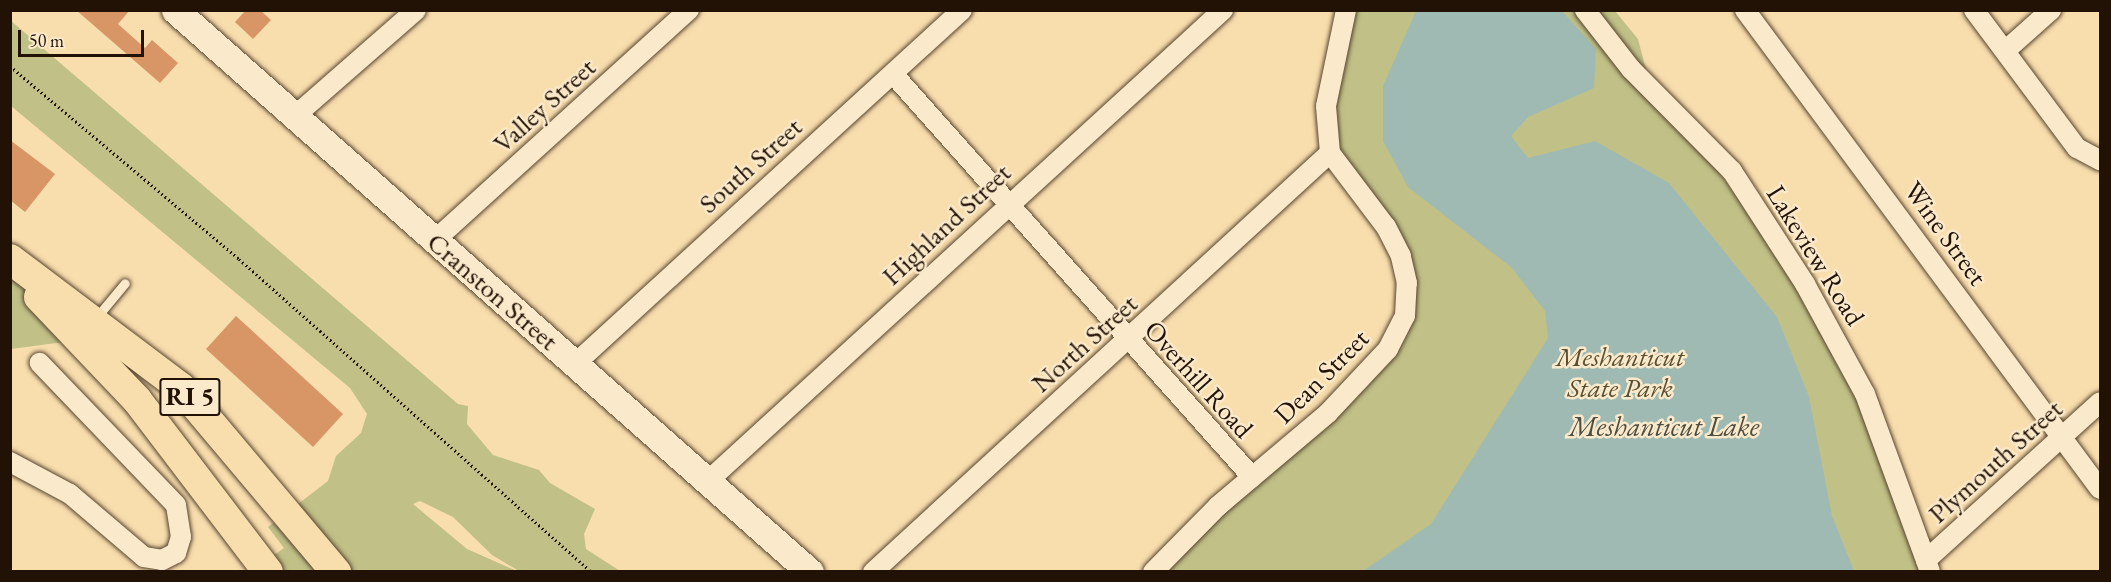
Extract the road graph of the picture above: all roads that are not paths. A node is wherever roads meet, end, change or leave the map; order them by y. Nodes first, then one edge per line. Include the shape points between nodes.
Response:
1 (175, 10) edge
2 (416, 10) edge
3 (689, 10) edge
4 (962, 10) edge
5 (1223, 10) edge
6 (1346, 10) edge
7 (1585, 10) edge
8 (1745, 10) edge
9 (1974, 10) edge
10 (2051, 10) edge
11 (2005, 51) junction
12 (893, 74) junction
13 (295, 116) junction
14 (1330, 153) junction
15 (2099, 160) edge
16 (1009, 202) junction
17 (435, 240) junction
18 (10, 259) edge
19 (10, 270) edge
20 (125, 283) dead end
21 (94, 320) junction
22 (1127, 340) junction
23 (40, 363) dead end
24 (576, 363) junction
25 (2100, 402) edge
26 (2062, 438) junction
27 (10, 462) edge
28 (1252, 477) junction
29 (708, 481) junction
30 (2100, 489) edge
31 (1928, 566) edge
32 (1156, 570) edge
33 (268, 572) edge
34 (336, 572) edge
35 (810, 572) edge
36 (873, 572) edge

1 - 13 street, Cranston Street
2 - 13 street
3 - 17 street, Valley Street
4 - 12 street, South Street
5 - 16 street, Highland Street
6 - 14 street via 1326,106
7 - 31 street, Lakeview Road via 1631,69 1732,171 1805,284 1865,394
8 - 26 street, Wine Street
9 - 11 street
10 - 11 street
11 - 15 street via 2077,148
12 - 16 street, Overhill Road
12 - 24 street, South Street
13 - 17 street, Cranston Street
14 - 22 street, North Street
14 - 28 street, Dean Street via 1386,227 1405,271 1407,306 1388,349 1328,413
16 - 22 street, Overhill Road
16 - 29 street, Highland Street
17 - 24 street, Cranston Street
18 - 21 main road, RI 5
19 - 33 main road, RI 5 via 137,400
20 - 21 lane
21 - 34 main road, RI 5 via 181,388
22 - 28 street, Overhill Road
22 - 36 street, North Street
23 - 27 street via 154,477 181,517 176,553 162,560 144,557 70,494
24 - 29 street, Cranston Street
25 - 26 street, Plymouth Street
26 - 30 street, Wine Street
26 - 31 street, Plymouth Street
28 - 32 street, Dean Street
29 - 35 street, Cranston Street

